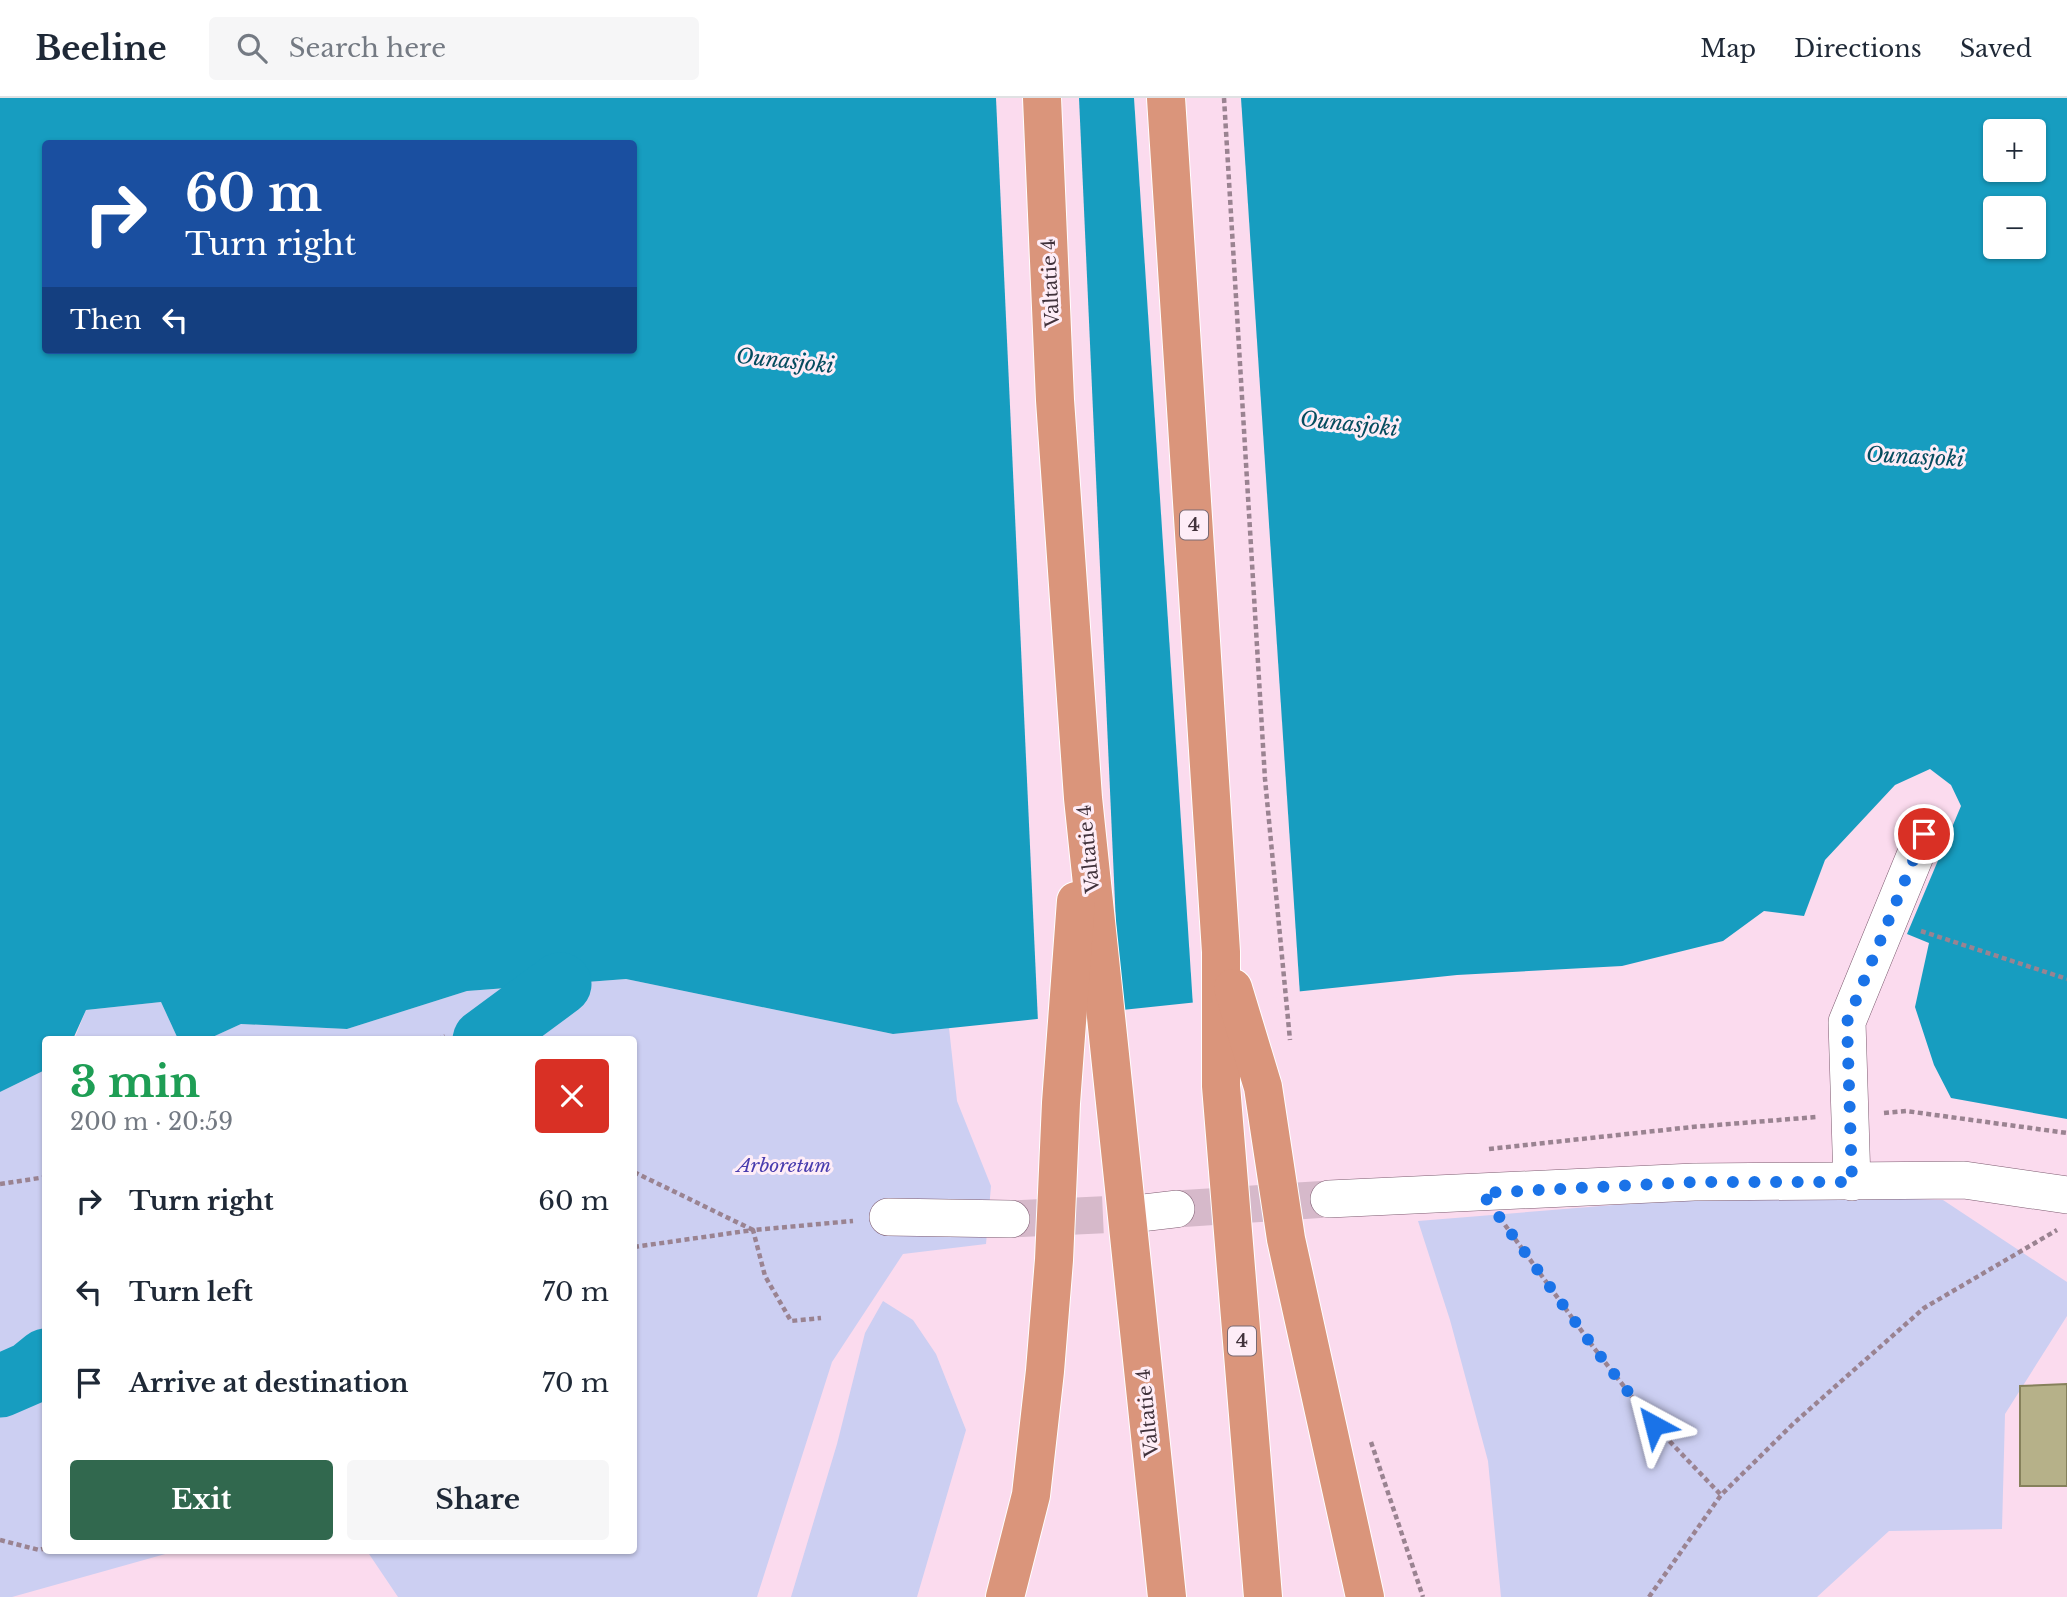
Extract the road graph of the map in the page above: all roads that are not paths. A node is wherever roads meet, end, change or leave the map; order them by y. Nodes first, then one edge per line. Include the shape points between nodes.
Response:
1 (1042, 98) edge
2 (1166, 98) edge
3 (1083, 798) junction
4 (1924, 834) dead end
5 (1221, 952) junction
6 (1852, 1182) junction
7 (2067, 1195) edge
8 (1329, 1199) tunnel mouth
9 (888, 1217) road end
10 (1011, 1219) tunnel mouth
11 (1005, 1597) edge
12 (1167, 1597) edge
13 (1263, 1597) edge
14 (1365, 1597) edge

1 - 3 highway, Valtatie 4 via 1055,400
2 - 5 highway, 4
3 - 11 highway via 1045,1371 1031,1495
3 - 12 highway, Valtatie 4
4 - 6 street via 1847,1022
5 - 13 highway, 4 via 1221,1086
5 - 14 highway via 1263,1087 1286,1239
6 - 7 street via 1964,1180
6 - 8 street via 1694,1182
9 - 10 street

